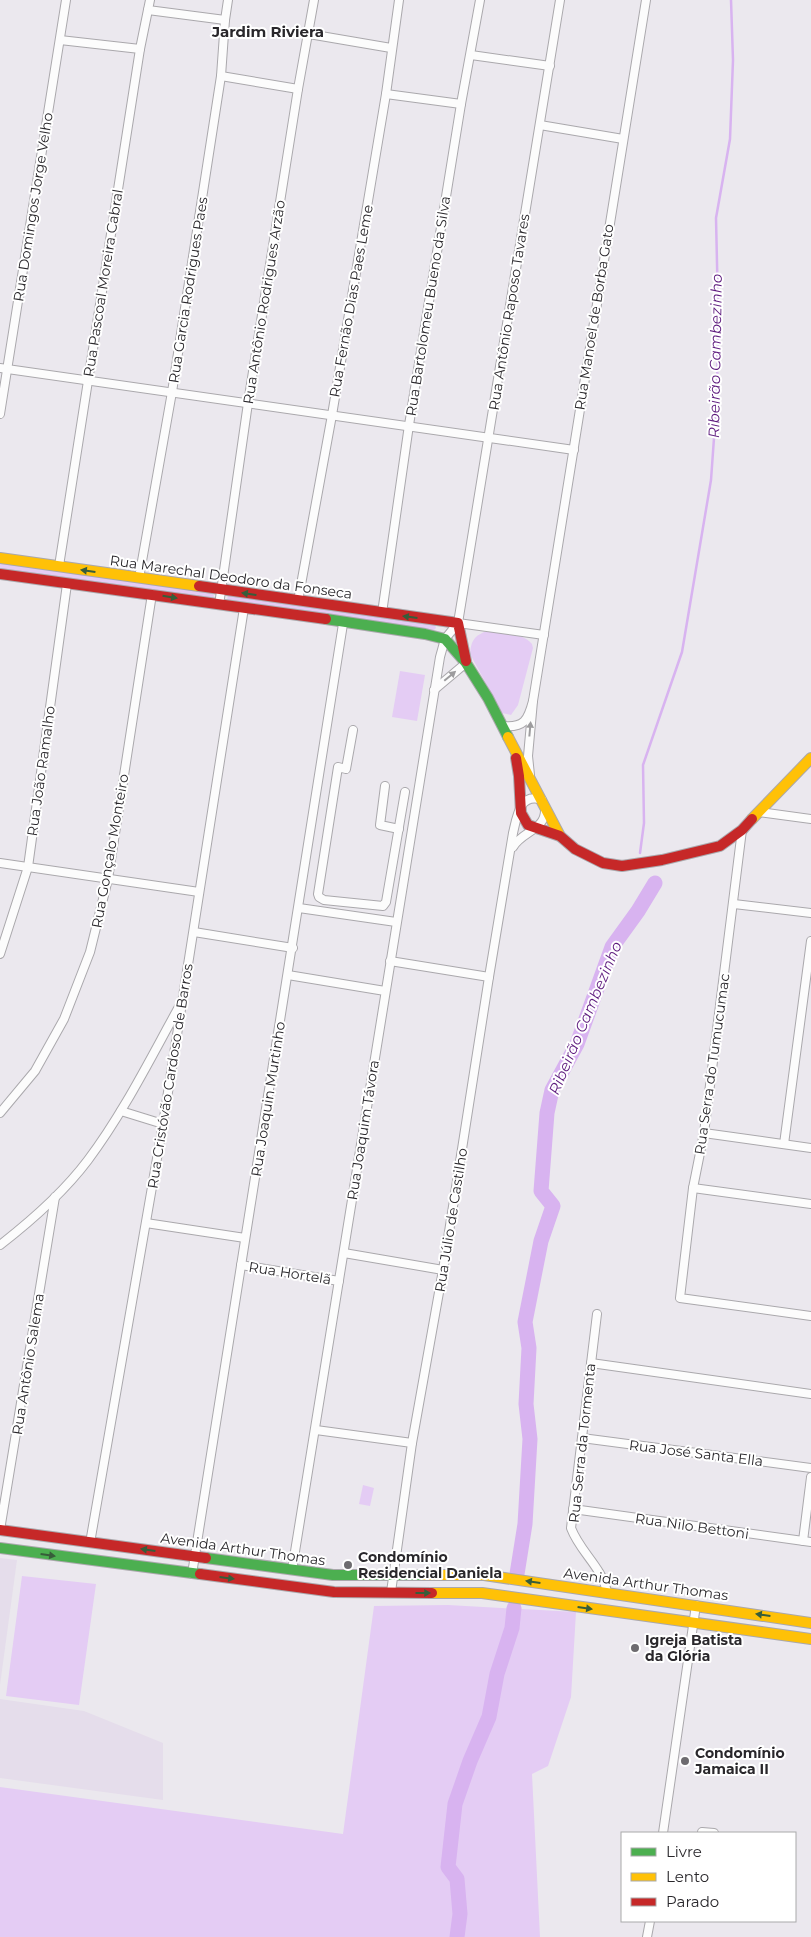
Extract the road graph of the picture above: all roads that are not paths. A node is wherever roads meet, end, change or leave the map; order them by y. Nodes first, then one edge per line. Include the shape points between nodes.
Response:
1 (66, 0) edge
2 (150, 0) edge
3 (228, 0) edge
4 (314, 0) edge
5 (399, 0) edge
6 (480, 0) edge
7 (560, 0) edge
8 (646, 0) edge
9 (148, 10) junction
10 (225, 20) junction
11 (308, 34) junction
12 (60, 40) junction
13 (392, 48) junction
14 (140, 49) junction
15 (471, 55) junction
16 (550, 66) junction
17 (221, 76) junction
18 (298, 89) junction
19 (386, 94) junction
20 (461, 104) junction
21 (540, 125) junction
22 (623, 139) junction
23 (4, 368) edge
24 (87, 380) junction
25 (172, 392) junction
26 (248, 403) junction
27 (0, 414) edge
28 (332, 415) junction
29 (409, 426) junction
30 (489, 437) junction
31 (574, 450) junction
32 (0, 558) edge
33 (59, 566) junction
34 (0, 574) edge
35 (139, 578) junction
36 (67, 584) junction
37 (221, 590) junction
38 (152, 594) junction
39 (298, 601) junction
40 (219, 604) junction
41 (244, 608) junction
42 (382, 613) junction
43 (458, 623) junction
44 (343, 624) junction
45 (544, 635) junction
46 (445, 639) junction
47 (466, 663) junction
48 (434, 690) junction
49 (533, 701) junction
50 (502, 726) junction
51 (352, 730) dead end
52 (513, 746) junction
53 (811, 758) edge
54 (530, 777) junction
55 (385, 786) dead end
56 (405, 792) dead end
57 (544, 802) junction
58 (520, 809) junction
59 (759, 812) junction
60 (811, 819) edge
61 (399, 828) junction
62 (536, 828) junction
63 (742, 830) junction
64 (560, 836) junction
65 (512, 849) junction
66 (0, 863) edge
67 (28, 867) junction
68 (108, 879) junction
69 (199, 892) junction
70 (346, 902) junction
71 (734, 904) junction
72 (299, 908) junction
73 (811, 913) edge
74 (344, 915) junction
75 (396, 922) junction
76 (194, 932) junction
77 (811, 941) edge
78 (293, 948) junction
79 (0, 954) edge
80 (390, 961) junction
81 (288, 975) junction
82 (489, 977) junction
83 (385, 991) junction
84 (183, 999) junction
85 (121, 1111) junction
86 (0, 1113) edge
87 (163, 1124) junction
88 (704, 1133) junction
89 (784, 1144) junction
90 (811, 1148) edge
91 (693, 1188) junction
92 (55, 1197) junction
93 (811, 1204) edge
94 (146, 1223) junction
95 (245, 1238) junction
96 (0, 1245) edge
97 (344, 1254) junction
98 (242, 1265) junction
99 (444, 1270) junction
100 (339, 1281) junction
101 (597, 1314) dead end
102 (811, 1316) edge
103 (590, 1363) junction
104 (811, 1394) edge
105 (316, 1430) junction
106 (582, 1438) junction
107 (412, 1443) junction
108 (811, 1468) edge
109 (811, 1476) edge
110 (573, 1509) junction
111 (0, 1530) edge
112 (807, 1542) edge
113 (90, 1543) junction
114 (0, 1548) edge
115 (196, 1557) junction
116 (292, 1570) junction
117 (192, 1574) junction
118 (393, 1575) junction
119 (391, 1592) junction
120 (607, 1592) junction
121 (696, 1605) junction
122 (693, 1623) junction
123 (811, 1623) edge
124 (811, 1639) edge
125 (663, 1832) edge
126 (650, 1922) edge
127 (648, 1937) edge

1 - 12 street, Rua Domingos Jorge Velho
2 - 9 street, Rua Pascoal Moreira Cabral
3 - 10 street, Rua Garcia Rodrigues Paes
4 - 11 street, Rua Antônio Rodrigues Arzão
5 - 13 street, Rua Fernão Dias Paes Leme
6 - 15 street, Rua Bartolomeu Bueno da Silva
7 - 16 street, Rua Antônio Raposo Tavares
8 - 22 street, Rua Manoel de Borba Gato
9 - 10 street
9 - 14 street, Rua Pascoal Moreira Cabral
10 - 17 street, Rua Garcia Rodrigues Paes
11 - 13 street
11 - 18 street, Rua Antônio Rodrigues Arzão
12 - 14 street
12 - 23 street, Rua Domingos Jorge Velho
13 - 19 street, Rua Fernão Dias Paes Leme
14 - 24 street, Rua Pascoal Moreira Cabral
15 - 16 street
15 - 20 street, Rua Bartolomeu Bueno da Silva
16 - 21 street, Rua Antônio Raposo Tavares
17 - 18 street
17 - 25 street, Rua Garcia Rodrigues Paes
18 - 26 street, Rua Antônio Rodrigues Arzão
19 - 20 street
19 - 28 street, Rua Fernão Dias Paes Leme
20 - 29 street, Rua Bartolomeu Bueno da Silva
21 - 22 street
21 - 30 street, Rua Antônio Raposo Tavares
22 - 31 street, Rua Manoel de Borba Gato
23 - 24 street
23 - 27 street, Rua Domingos Jorge Velho
24 - 25 street
24 - 33 street, Rua Pascoal Moreira Cabral
25 - 26 street
25 - 35 street, Rua Garcia Rodrigues Paes
26 - 28 street
26 - 37 street, Rua Antônio Rodrigues Arzão
28 - 29 street
28 - 39 street, Rua Fernão Dias Paes Leme
29 - 30 street
29 - 42 street, Rua Bartolomeu Bueno da Silva
30 - 31 street
30 - 43 street, Rua Antônio Raposo Tavares
31 - 45 street, Rua Manoel de Borba Gato
32 - 33 main road, Rua Marechal Deodoro da Fonseca
35 -> 33 main road, Rua Marechal Deodoro da Fonseca
34 - 36 main road
35 - 37 main road, Rua Marechal Deodoro da Fonseca
36 - 38 main road
36 - 67 street, Rua João Ramalho
39 -> 37 main road, Rua Marechal Deodoro da Fonseca
37 - 40 street, Rua Antônio Rodrigues Arzão
38 -> 40 main road
38 - 68 street, Rua Gonçalo Monteiro
39 - 42 main road, Rua Marechal Deodoro da Fonseca
40 - 41 main road
41 - 44 main road
41 - 69 street, Rua Cristóvão Cardoso de Barros
43 -> 42 main road, Rua Marechal Deodoro da Fonseca
43 - 45 street
43 - 46 street, Rua Joaquim Távora
43 - 47 main road
44 - 46 main road
44 - 72 street, Rua Joaquin Murtinho
45 - 49 street
46 - 47 main road
46 - 48 street, Rua Joaquim Távora
48 -> 47 street
47 - 50 main road
48 - 75 street, Rua Joaquim Távora
49 - 50 street via 524,722 516,726
54 -> 49 street via 528,756
50 - 52 main road
51 - 70 street via 346,768 338,767 318,894 324,900
52 - 54 main road
52 - 58 main road via 519,776
53 - 59 main road
54 - 57 main road
55 - 61 street via 380,825
56 - 61 street
57 - 58 street via 535,797 528,798
57 - 62 street via 545,818
57 - 64 main road
58 - 62 main road via 528,825
58 - 65 street, Rua Júlio de Castilho
59 - 60 street
59 - 63 main road
61 - 70 street via 386,902 383,906
62 - 64 main road
62 - 65 street via 523,835
63 - 64 main road via 720,846 622,866 587,856
63 - 71 street, Rua Serra do Tumucumac
65 - 82 street, Rua Júlio de Castilho
66 - 67 street
67 - 68 street
67 - 79 street, Rua João Ramalho
68 - 69 street
68 - 86 street, Rua Gonçalo Monteiro via 90,952 64,1019 35,1071
69 - 76 street, Rua Cristóvão Cardoso de Barros
70 - 74 street
71 - 73 street
71 - 88 street, Rua Serra do Tumucumac
72 - 74 street
72 - 78 street, Rua Joaquin Murtinho
74 - 75 street
75 - 80 street, Rua Joaquim Távora
76 - 78 street
76 - 84 street, Rua Cristóvão Cardoso de Barros
77 - 89 street
78 - 81 street, Rua Joaquin Murtinho
80 - 82 street
80 - 83 street, Rua Joaquim Távora
81 - 83 street
81 - 95 street, Rua Joaquin Murtinho
82 - 99 street, Rua Júlio de Castilho
83 - 97 street, Rua Joaquim Távora
84 - 85 street
84 - 87 street, Rua Cristóvão Cardoso de Barros
85 - 87 street
85 - 92 street via 87,1161
87 - 94 street, Rua Cristóvão Cardoso de Barros
88 - 89 street
88 - 91 street, Rua Serra do Tumucumac
89 - 90 street
91 - 93 street
91 - 102 street, Rua Serra do Tumucumac via 680,1298
92 - 96 street
92 - 111 street, Rua Antônio Salema
94 - 95 street
94 - 113 street, Rua Cristóvão Cardoso de Barros
95 - 98 street, Rua Joaquin Murtinho
97 - 99 street
97 - 100 street, Rua Joaquim Távora
98 - 100 street, Rua Hortelã
98 - 115 street, Rua Joaquin Murtinho
99 - 107 street, Rua Júlio de Castilho
100 - 105 street, Rua Joaquim Távora
101 - 103 street, Rua Serra da Tormenta
103 - 104 street
103 - 106 street, Rua Serra da Tormenta
105 - 107 street
105 - 116 street, Rua Joaquim Távora
106 - 108 street, Rua José Santa Ella
106 - 110 street, Rua Serra da Tormenta
107 - 118 street, Rua Júlio de Castilho
109 - 112 street
110 - 112 street, Rua Nilo Bettoni
110 - 120 street, Rua Serra da Tormenta via 571,1528 576,1542 605,1580
111 - 113 main road, Avenida Arthur Thomas
115 -> 113 main road, Avenida Arthur Thomas
114 -> 117 main road
115 - 116 main road, Avenida Arthur Thomas
115 - 117 street, Rua Joaquin Murtinho
116 - 118 main road, Avenida Arthur Thomas via 333,1575
117 -> 119 main road via 334,1592
118 - 119 street, Rua Júlio de Castilho
120 -> 118 main road, Avenida Arthur Thomas via 484,1576
119 -> 122 main road via 482,1593
120 - 121 main road, Avenida Arthur Thomas
121 - 122 street
123 -> 121 main road, Avenida Arthur Thomas
122 - 124 main road
122 - 125 street
126 - 127 street

